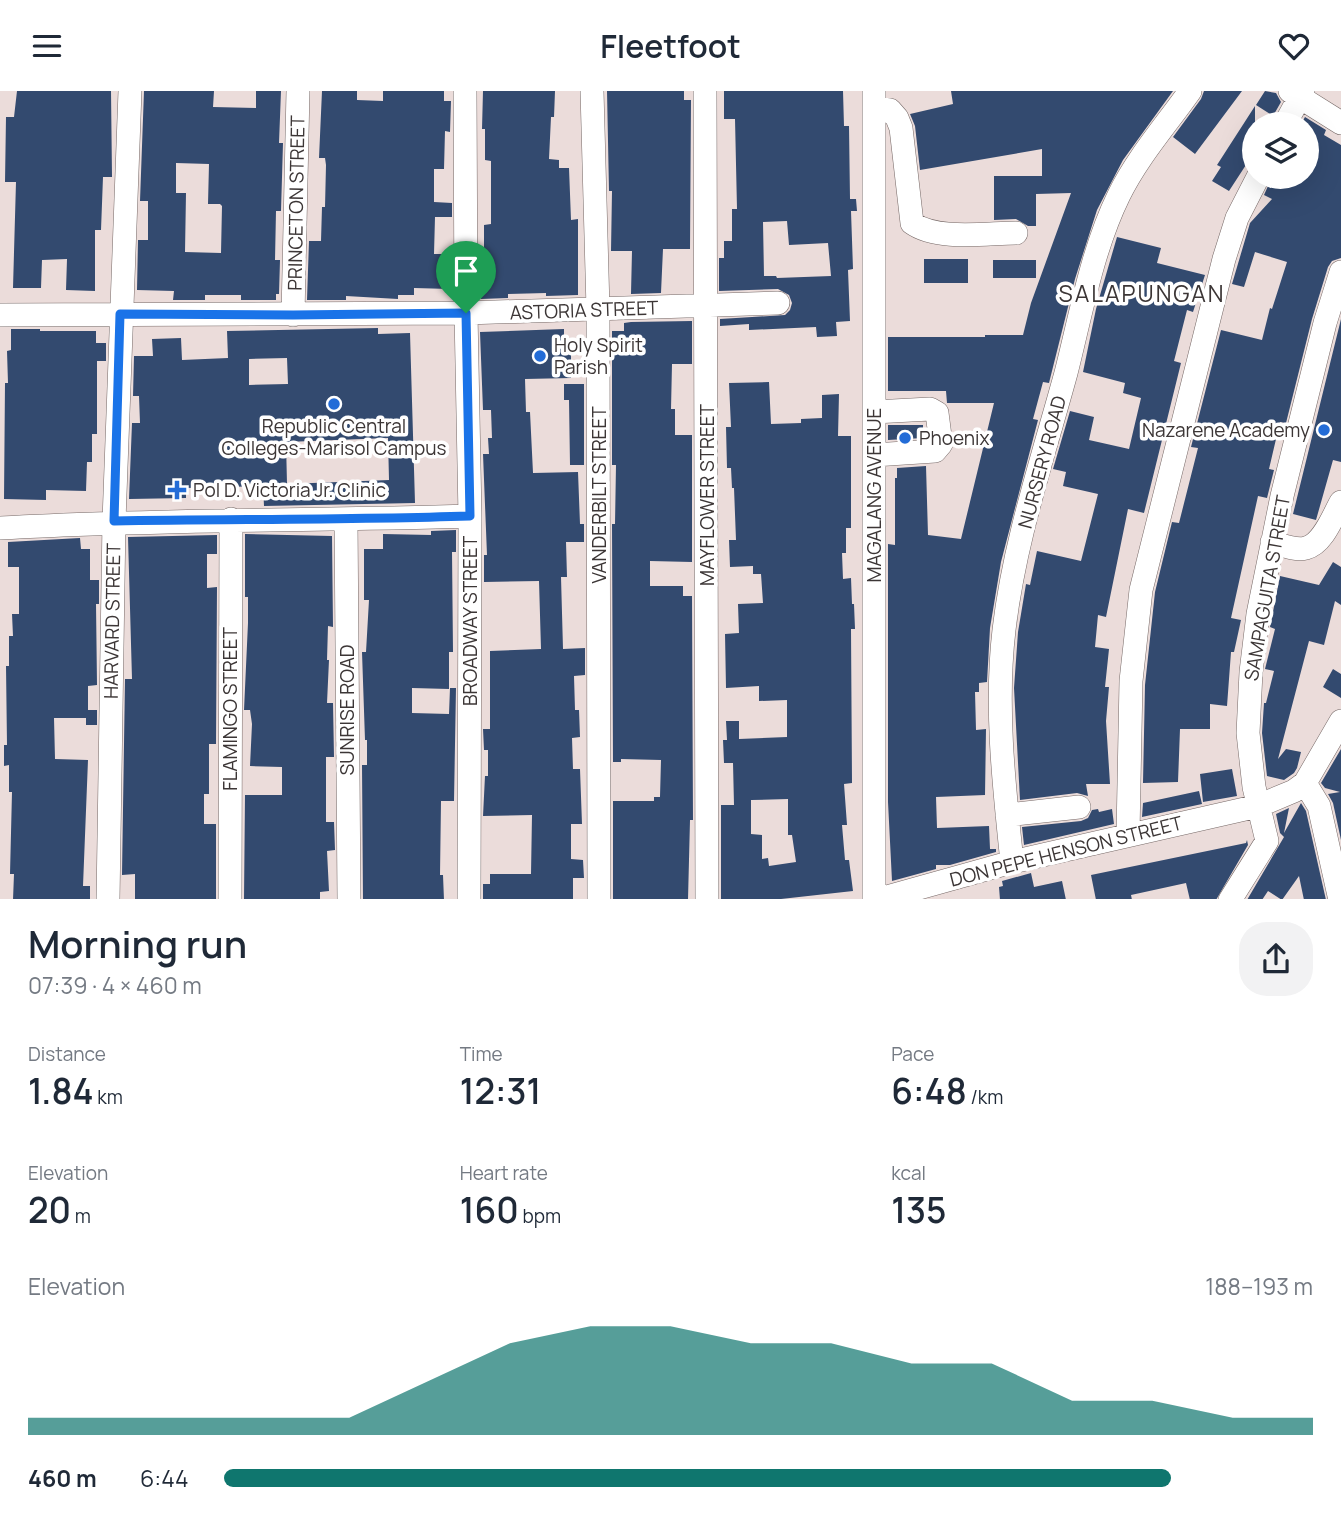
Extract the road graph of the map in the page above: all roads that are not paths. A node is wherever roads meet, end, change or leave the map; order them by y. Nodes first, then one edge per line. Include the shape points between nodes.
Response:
1 (130, 91) edge
2 (298, 91) edge
3 (465, 91) edge
4 (592, 91) edge
5 (705, 91) edge
6 (1191, 91) edge
7 (1297, 93) edge
8 (874, 100) edge
9 (1290, 112) edge
10 (1341, 123) edge
11 (1252, 189) edge
12 (1016, 233) dead end
13 (1341, 272) edge
14 (778, 303) dead end
15 (707, 306) junction
16 (598, 309) junction
17 (466, 313) junction
18 (120, 314) junction
19 (293, 315) junction
20 (0, 316) edge
21 (874, 412) junction
22 (874, 455) junction
23 (1341, 502) edge
24 (470, 516) junction
25 (231, 519) junction
26 (346, 520) junction
27 (114, 521) junction
28 (0, 528) edge
29 (1272, 542) junction
30 (1341, 722) edge
31 (1305, 783) junction
32 (1258, 806) junction
33 (1079, 807) dead end
34 (1007, 815) junction
35 (1128, 834) junction
36 (1012, 862) junction
37 (108, 899) edge
38 (230, 899) edge
39 (349, 899) edge
40 (469, 899) edge
41 (599, 899) edge
42 (707, 899) edge
43 (875, 899) edge
44 (1230, 899) edge
45 (1340, 899) edge

1 - 18 street, HARVARD STREET
2 - 19 street, PRINCETON STREET
3 - 17 street, BROADWAY STREET
4 - 16 street, VANDERBILT STREET
5 - 15 street, MAYFLOWER STREET
6 - 34 street, NURSERY ROAD via 1132,170 1118,198 1099,249 1020,545 1004,629 1000,692
7 - 9 street
7 - 10 street
8 - 12 street via 890,110 901,128 912,223 922,230 948,234
8 - 21 street, MAGALANG AVENUE
11 - 35 street via 1224,259 1141,590 1131,681
13 - 29 street, SAMPAGUITA STREET
14 - 15 street, ASTORIA STREET
15 - 16 street, ASTORIA STREET
15 - 42 street, MAYFLOWER STREET
16 - 17 street, ASTORIA STREET
16 - 41 street, VANDERBILT STREET
17 - 19 street, ASTORIA STREET
17 - 24 street, BROADWAY STREET
18 - 19 street, ASTORIA STREET
18 - 20 street, ASTORIA STREET
18 - 27 street, HARVARD STREET
21 - 22 street, MAGALANG AVENUE
21 - 22 street via 930,409 937,413 940,444 935,451
22 - 43 street, MAGALANG AVENUE
23 - 29 street via 1311,546 1296,549
24 - 26 street
24 - 40 street, BROADWAY STREET
25 - 26 street
25 - 27 street
25 - 38 street, FLAMINGO STREET
26 - 39 street, SUNRISE ROAD
27 - 28 street
27 - 37 street, HARVARD STREET
29 - 32 street, SAMPAGUITA STREET via 1248,704
30 - 31 street
31 - 32 street, DON PEPE HENSON STREET
31 - 45 street via 1319,806
32 - 35 street, DON PEPE HENSON STREET
32 - 44 street, SAMPAGUITA STREET via 1267,841
33 - 34 street
34 - 36 street, NURSERY ROAD
35 - 36 street, DON PEPE HENSON STREET
36 - 43 street, DON PEPE HENSON STREET

